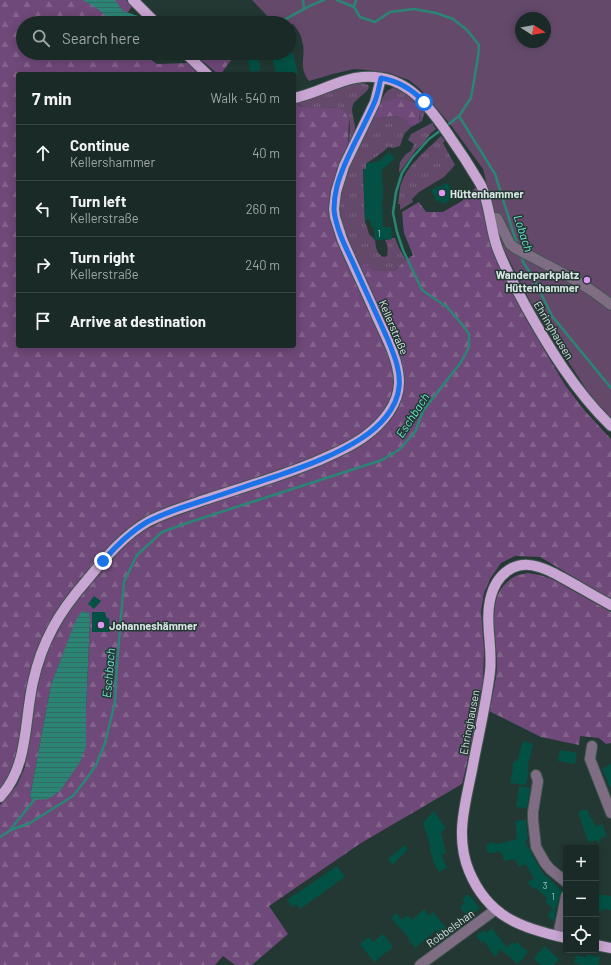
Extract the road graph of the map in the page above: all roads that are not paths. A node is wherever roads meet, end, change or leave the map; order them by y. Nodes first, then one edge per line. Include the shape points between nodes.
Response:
1 (133, 0) edge
2 (149, 16) edge
3 (193, 60) edge
4 (205, 72) edge
5 (381, 78) junction
6 (296, 97) edge
7 (490, 218) junction
8 (611, 305) edge
9 (611, 426) edge
10 (611, 605) edge
11 (592, 746) dead end
12 (536, 775) dead end
13 (0, 797) edge
14 (611, 813) edge
15 (565, 881) edge
16 (495, 910) junction
17 (564, 917) edge
18 (562, 937) edge
19 (599, 946) edge
20 (611, 948) edge
21 (420, 965) edge

1 - 2 main road
3 - 4 main road
5 - 6 main road, Ehringhausen via 367,77 341,81
5 - 7 main road, Ehringhausen via 414,92 427,105 481,185
5 - 13 main road, Kellerstraße via 375,102 344,166 334,208 342,239 395,359 399,382 393,407 363,438 327,457 178,509 147,522 125,538 68,603 48,636 33,682 20,763 12,782
7 - 8 street via 497,218 510,244 565,274
7 - 9 main road, Ehringhausen via 497,248 513,282 556,358 574,385
10 - 16 main road, Ehringhausen via 551,572 534,566 523,565 511,569 502,576 492,592 488,609 490,671 461,834 464,856 472,879
11 - 14 street via 590,759
12 - 15 street via 538,781 533,820 536,847 550,869
16 - 18 main road, Ehringhausen via 519,924
16 - 21 street, Robbelshan
17 - 18 street
19 - 20 main road

